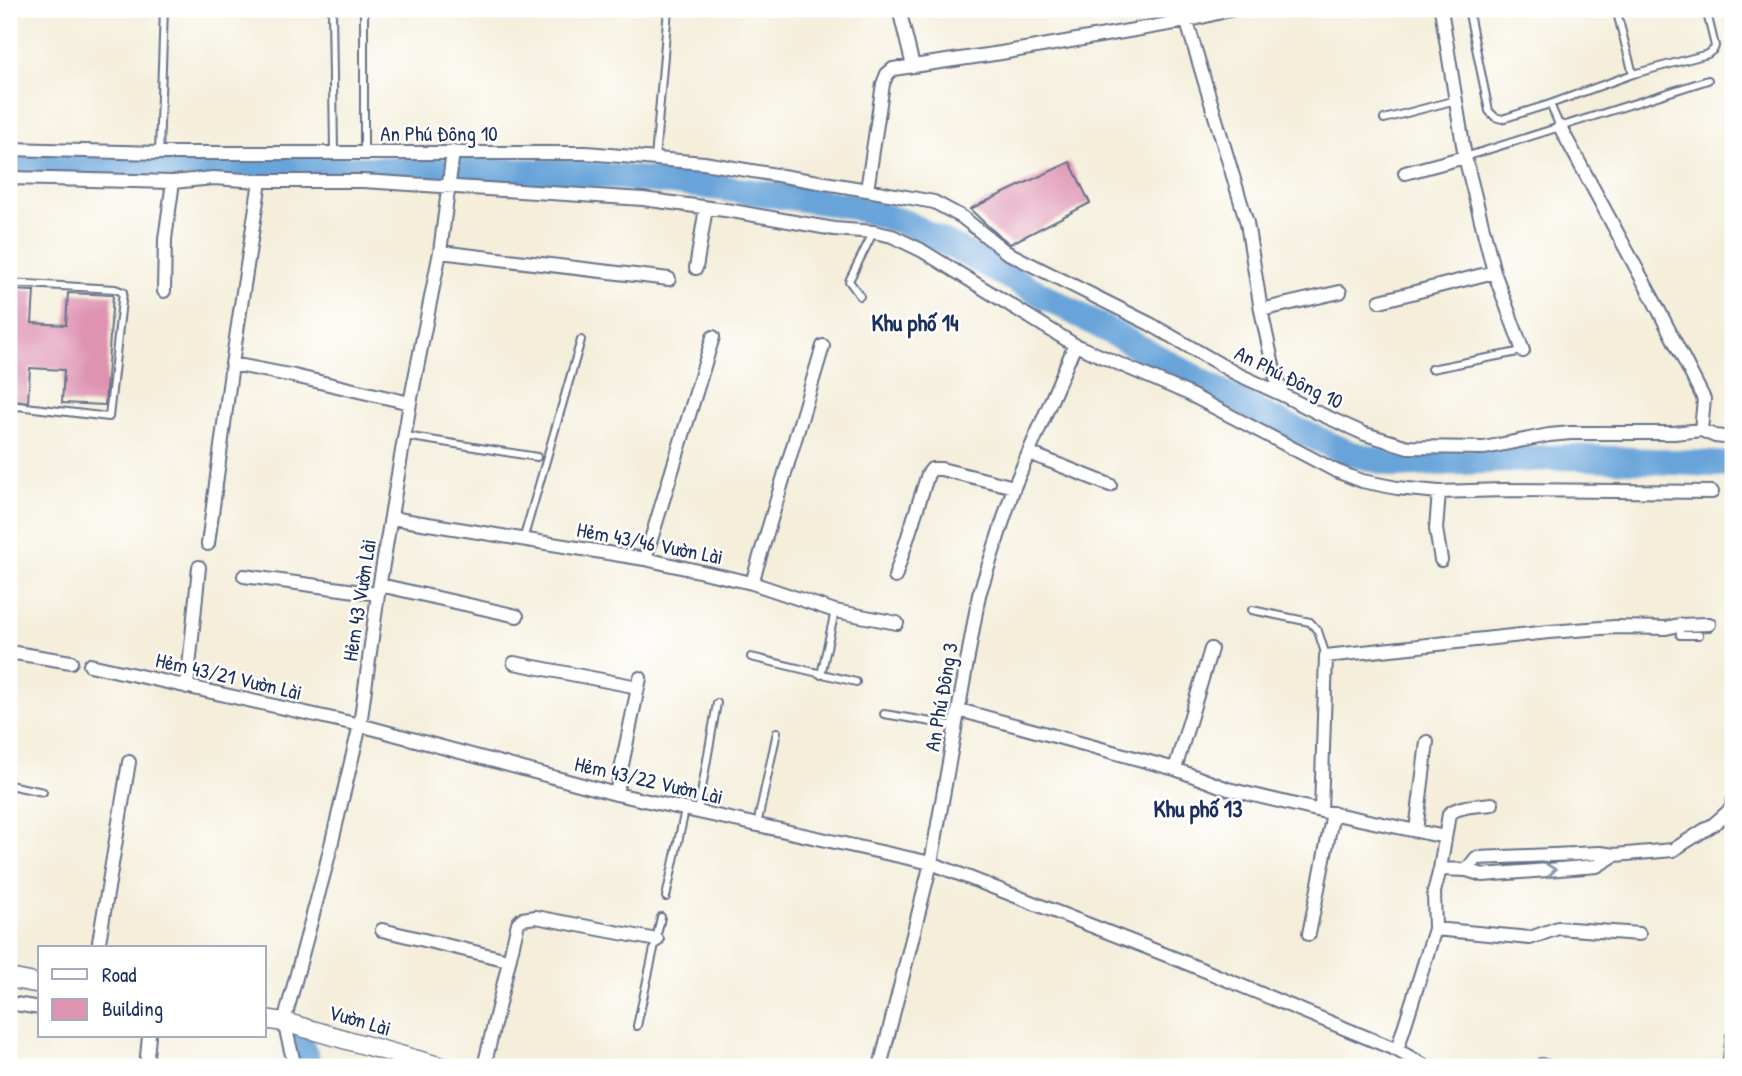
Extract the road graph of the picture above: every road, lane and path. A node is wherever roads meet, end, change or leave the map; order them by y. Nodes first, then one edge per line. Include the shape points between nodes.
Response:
1 (164, 9) edge
2 (332, 9) edge
3 (364, 9) edge
4 (668, 9) edge
5 (899, 9) edge
6 (1233, 9) edge
7 (1441, 9) edge
8 (1468, 9) edge
9 (1616, 9) edge
10 (1706, 9) edge
11 (1184, 15) edge
12 (914, 66) junction
13 (1633, 74) junction
14 (1707, 80) dead end
15 (1455, 100) junction
16 (1550, 104) junction
17 (1384, 119) dead end
18 (1560, 127) junction
19 (9, 149) edge
20 (334, 152) junction
21 (364, 152) junction
22 (159, 153) junction
23 (452, 154) junction
24 (1465, 157) junction
25 (655, 159) junction
26 (1405, 173) dead end
27 (9, 178) edge
28 (260, 181) junction
29 (173, 183) junction
30 (449, 183) junction
31 (867, 190) junction
32 (706, 208) junction
33 (874, 232) junction
34 (440, 252) junction
35 (696, 268) dead end
36 (1494, 272) junction
37 (669, 279) dead end
38 (9, 283) edge
39 (164, 291) dead end
40 (1340, 292) dead end
41 (860, 296) dead end
42 (1380, 301) dead end
43 (1261, 310) junction
44 (713, 337) dead end
45 (581, 341) dead end
46 (1075, 345) junction
47 (823, 346) dead end
48 (1523, 351) joint
49 (232, 364) junction
50 (1431, 369) dead end
51 (1283, 395) junction
52 (411, 403) junction
53 (9, 405) edge
54 (1701, 430) junction
55 (405, 436) junction
56 (1733, 438) edge
57 (1029, 453) junction
58 (537, 457) dead end
59 (1110, 485) dead end
60 (1014, 487) junction
61 (1439, 492) junction
62 (1712, 492) dead end
63 (391, 518) junction
64 (523, 540) junction
65 (208, 544) dead end
66 (645, 559) junction
67 (1441, 560) dead end
68 (199, 567) dead end
69 (244, 576) dead end
70 (895, 577) dead end
71 (752, 583) junction
72 (379, 589) junction
73 (1252, 610) dead end
74 (835, 611) junction
75 (517, 616) dead end
76 (897, 623) dead end
77 (1709, 624) dead end
78 (1679, 625) junction
79 (1699, 635) dead end
80 (1211, 649) dead end
81 (9, 652) edge
82 (1326, 656) junction
83 (751, 657) dead end
84 (71, 662) dead end
85 (514, 663) dead end
86 (90, 664) dead end
87 (821, 675) junction
88 (856, 682) dead end
89 (187, 687) junction
90 (717, 703) dead end
91 (959, 710) junction
92 (884, 715) dead end
93 (360, 725) junction
94 (956, 726) junction
95 (777, 732) dead end
96 (1427, 742) dead end
97 (129, 762) dead end
98 (1175, 769) junction
99 (9, 785) edge
100 (43, 792) dead end
101 (617, 794) junction
102 (1733, 801) edge
103 (1492, 804) dead end
104 (692, 810) junction
105 (1327, 812) junction
106 (757, 825) junction
107 (1416, 831) junction
108 (1445, 836) junction
109 (931, 863) junction
110 (1440, 869) junction
111 (666, 897) dead end
112 (661, 917) dead end
113 (1435, 929) junction
114 (382, 930) dead end
115 (1309, 934) dead end
116 (1639, 934) dead end
117 (657, 940) junction
118 (98, 946) edge
119 (508, 960) junction
120 (9, 978) edge
121 (38, 984) edge
122 (9, 1003) edge
123 (38, 1008) edge
124 (266, 1020) edge
125 (284, 1022) junction
126 (637, 1026) dead end
127 (1733, 1035) edge
128 (149, 1038) edge
129 (1397, 1049) junction
130 (146, 1067) edge
131 (295, 1067) edge
132 (442, 1067) edge
133 (484, 1067) edge
134 (880, 1067) edge
135 (1427, 1067) edge
136 (1729, 1067) edge

1 - 22 lane
2 - 20 lane
3 - 21 lane
4 - 25 lane
5 - 12 street
6 - 11 street
7 - 15 street
8 - 16 lane via 1489,111 1502,119
9 - 13 lane
10 - 13 lane via 1715,46 1711,52
11 - 12 street
11 - 43 street via 1247,223
12 - 31 street via 893,69 883,84
13 - 16 lane
14 - 18 lane
15 - 17 lane
15 - 24 street
16 - 18 lane
18 - 24 lane
18 - 54 street via 1704,399
19 - 22 street, An Phú Đông 10
20 - 21 street, An Phú Đông 10
20 - 22 street, An Phú Đông 10
21 - 23 street, An Phú Đông 10
23 - 25 street, An Phú Đông 10 via 586,153
23 - 30 street, Hẻm 43 Vườn Lài
24 - 26 street
24 - 36 street
25 - 31 street, An Phú Đông 10
27 - 29 street
28 - 29 street via 213,178
28 - 30 street
28 - 49 street
29 - 39 street
30 - 32 street via 643,198
30 - 34 street, Hẻm 43 Vườn Lài
31 - 51 street, An Phú Đông 10 via 934,202 962,217 1006,252
32 - 33 street
32 - 35 street
33 - 41 lane via 849,281
33 - 46 street via 921,250
34 - 37 street
34 - 52 street, Hẻm 43 Vườn Lài
36 - 42 street
36 - 48 street
38 - 53 lane via 123,292 109,417
40 - 43 street
43 - 51 street
44 - 66 street
45 - 64 lane
46 - 57 street, An Phú Đông 3
46 - 61 street via 1187,393 1336,471 1362,481
47 - 71 street
48 - 50 lane
49 - 52 street
49 - 65 street
51 - 54 street, An Phú Đông 10 via 1365,434 1408,447 1484,448 1571,433
52 - 55 street, Hẻm 43 Vườn Lài
54 - 56 street, An Phú Đông 10
55 - 58 lane
55 - 63 street, Hẻm 43 Vườn Lài
57 - 59 street
57 - 60 street, An Phú Đông 3
60 - 70 street via 932,470
60 - 91 street, An Phú Đông 3 via 979,595
61 - 62 street
61 - 67 street via 1436,529
63 - 64 street, Hẻm 43/46 Vườn Lài
63 - 72 street, Hẻm 43 Vườn Lài
64 - 66 street, Hẻm 43/46 Vườn Lài
66 - 71 street, Hẻm 43/46 Vườn Lài
68 - 89 street
69 - 72 street
71 - 74 street, Hẻm 43/46 Vườn Lài
72 - 75 street
72 - 93 street, Hẻm 43 Vườn Lài
73 - 82 lane via 1310,622
74 - 76 street, Hẻm 43/46 Vườn Lài
74 - 87 lane
77 - 78 street
78 - 79 lane via 1680,635
78 - 82 street via 1549,632
80 - 98 street
81 - 84 street
82 - 105 street
83 - 87 lane
85 - 101 street via 639,682
86 - 89 street, Hẻm 43/21 Vườn Lài
87 - 88 lane
89 - 93 street, Hẻm 43/21 Vườn Lài
90 - 104 lane
91 - 94 street, An Phú Đông 3
91 - 98 street
92 - 94 lane
93 - 101 street, Hẻm 43/22 Vườn Lài
93 - 125 street, Hẻm 43 Vườn Lài
94 - 109 street, An Phú Đông 3
95 - 106 lane
96 - 107 street
97 - 118 street
98 - 105 street via 1228,789
99 - 100 lane
101 - 104 street, Hẻm 43/22 Vườn Lài
102 - 110 street via 1731,809 1714,824 1672,850 1615,855 1597,866 1483,875
103 - 108 street via 1454,810 1447,819
104 - 106 street, Hẻm 43/22 Vườn Lài
104 - 111 lane
105 - 107 street
105 - 115 street
106 - 109 street, Hẻm 43/22 Vườn Lài
107 - 108 street
108 - 110 street
109 - 129 street, Hẻm 43/22 Vườn Lài
109 - 134 street, An Phú Đông 3
110 - 113 street via 1434,892
112 - 117 lane
113 - 116 street via 1530,938 1559,928
113 - 129 street
114 - 119 street
117 - 119 street via 527,917 518,923
117 - 126 lane
119 - 133 street
120 - 121 main road
122 - 123 street
124 - 125 main road, Vườn Lài
125 - 131 street
125 - 132 main road, Vườn Lài
127 - 136 street
128 - 130 street
129 - 135 street, Hẻm 43/22 Vườn Lài

